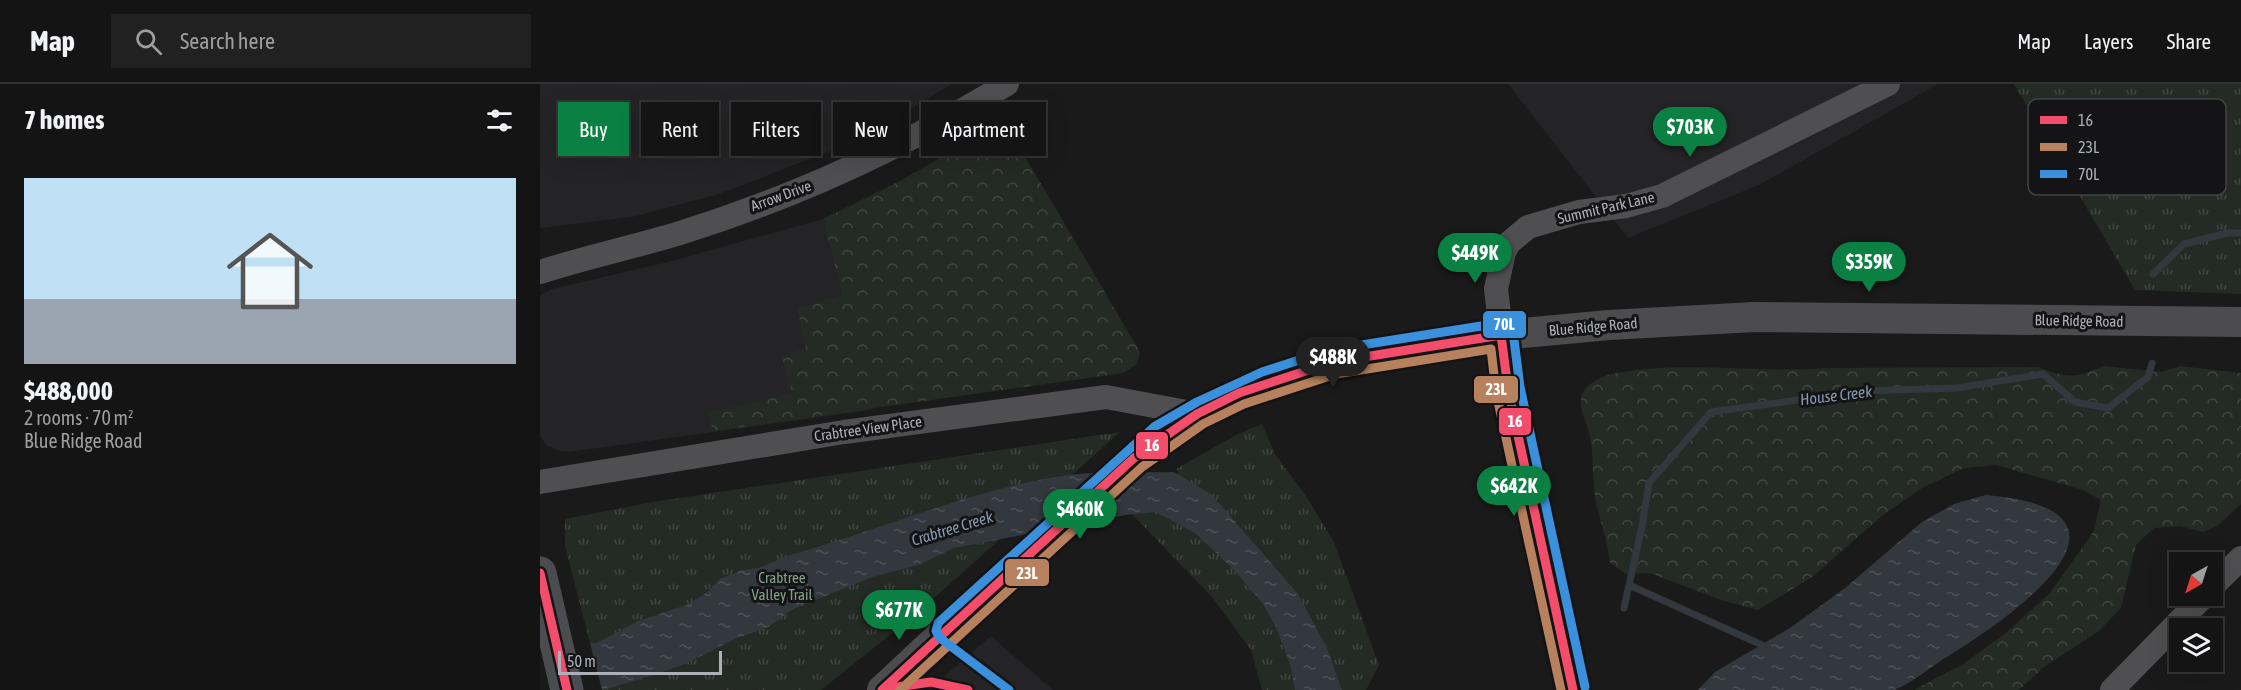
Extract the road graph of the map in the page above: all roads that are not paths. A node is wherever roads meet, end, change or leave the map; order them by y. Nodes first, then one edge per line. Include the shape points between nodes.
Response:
1 (1007, 84) edge
2 (1888, 84) edge
3 (540, 272) edge
4 (2241, 322) edge
5 (1501, 335) junction
6 (1197, 414) junction
7 (540, 482) edge
8 (2241, 558) edge
9 (540, 573) edge
10 (2223, 576) edge
11 (2194, 606) edge
12 (567, 690) edge
13 (882, 690) edge
14 (1573, 690) edge
15 (2112, 690) edge

1 - 3 street, Arrow Drive via 876,158 811,186 680,233
2 - 5 street, Summit Park Lane via 1662,196 1626,206 1579,212 1528,227 1504,252 1496,289
4 - 5 main road, Blue Ridge Road via 1754,318
5 - 6 main road, Blue Ridge Road via 1333,363 1239,393
5 - 14 street, Summit Park Lane via 1508,389
6 - 7 street, Crabtree View Place via 1106,397 844,432
6 - 13 main road, Blue Ridge Road via 1162,436
8 - 10 street
9 - 12 highway
11 - 15 street

